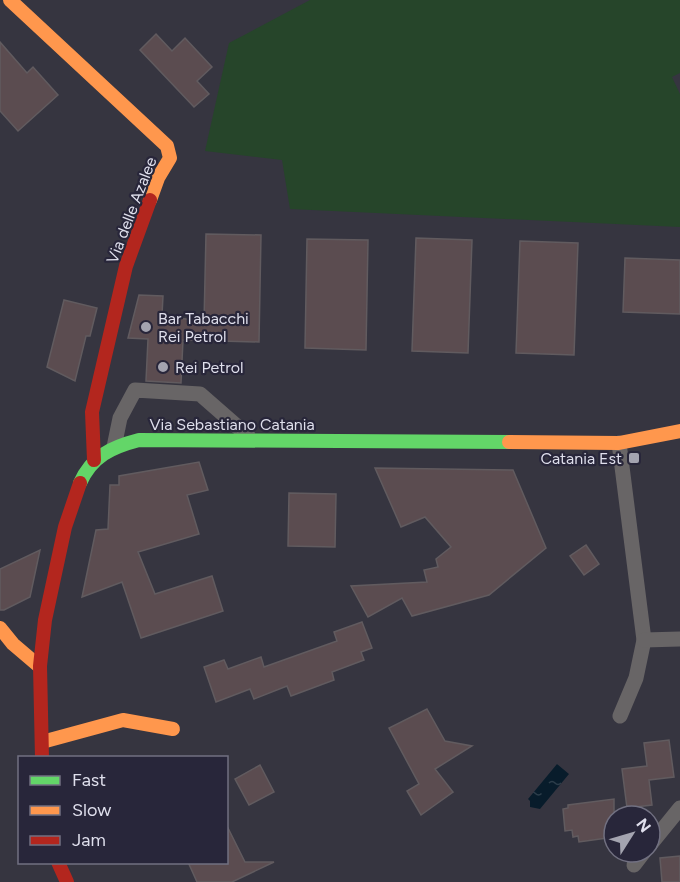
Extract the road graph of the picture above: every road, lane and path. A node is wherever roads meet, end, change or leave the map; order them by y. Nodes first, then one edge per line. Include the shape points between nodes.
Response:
1 (10, 0) edge
2 (680, 431) edge
3 (253, 440) junction
4 (619, 443) junction
5 (114, 447) junction
6 (94, 460) junction
7 (0, 628) edge
8 (680, 639) edge
9 (644, 640) junction
10 (40, 667) junction
11 (620, 716) dead end
12 (173, 729) dead end
13 (42, 742) junction
14 (42, 756) edge
15 (680, 808) edge
16 (662, 830) edge
17 (59, 864) edge
18 (67, 882) edge

1 - 6 main road, Via delle Azalee via 167,146 170,158 158,178 126,266 92,412
2 - 4 main road, Via Sebastiano Catania
3 - 4 main road, Via Sebastiano Catania
3 - 5 main road, Via Sebastiano Catania via 139,440
3 - 5 lane via 200,394 135,390 120,418
4 - 9 lane
5 - 6 main road, Via Sebastiano Catania
6 - 10 main road, Via Sebastiano Catania via 71,506 56,565
7 - 10 main road
8 - 9 lane
9 - 11 lane via 636,678
10 - 13 main road, Via Sebastiano Catania
12 - 13 main road via 123,720
13 - 14 main road, Via Sebastiano Catania
15 - 16 lane
17 - 18 main road

